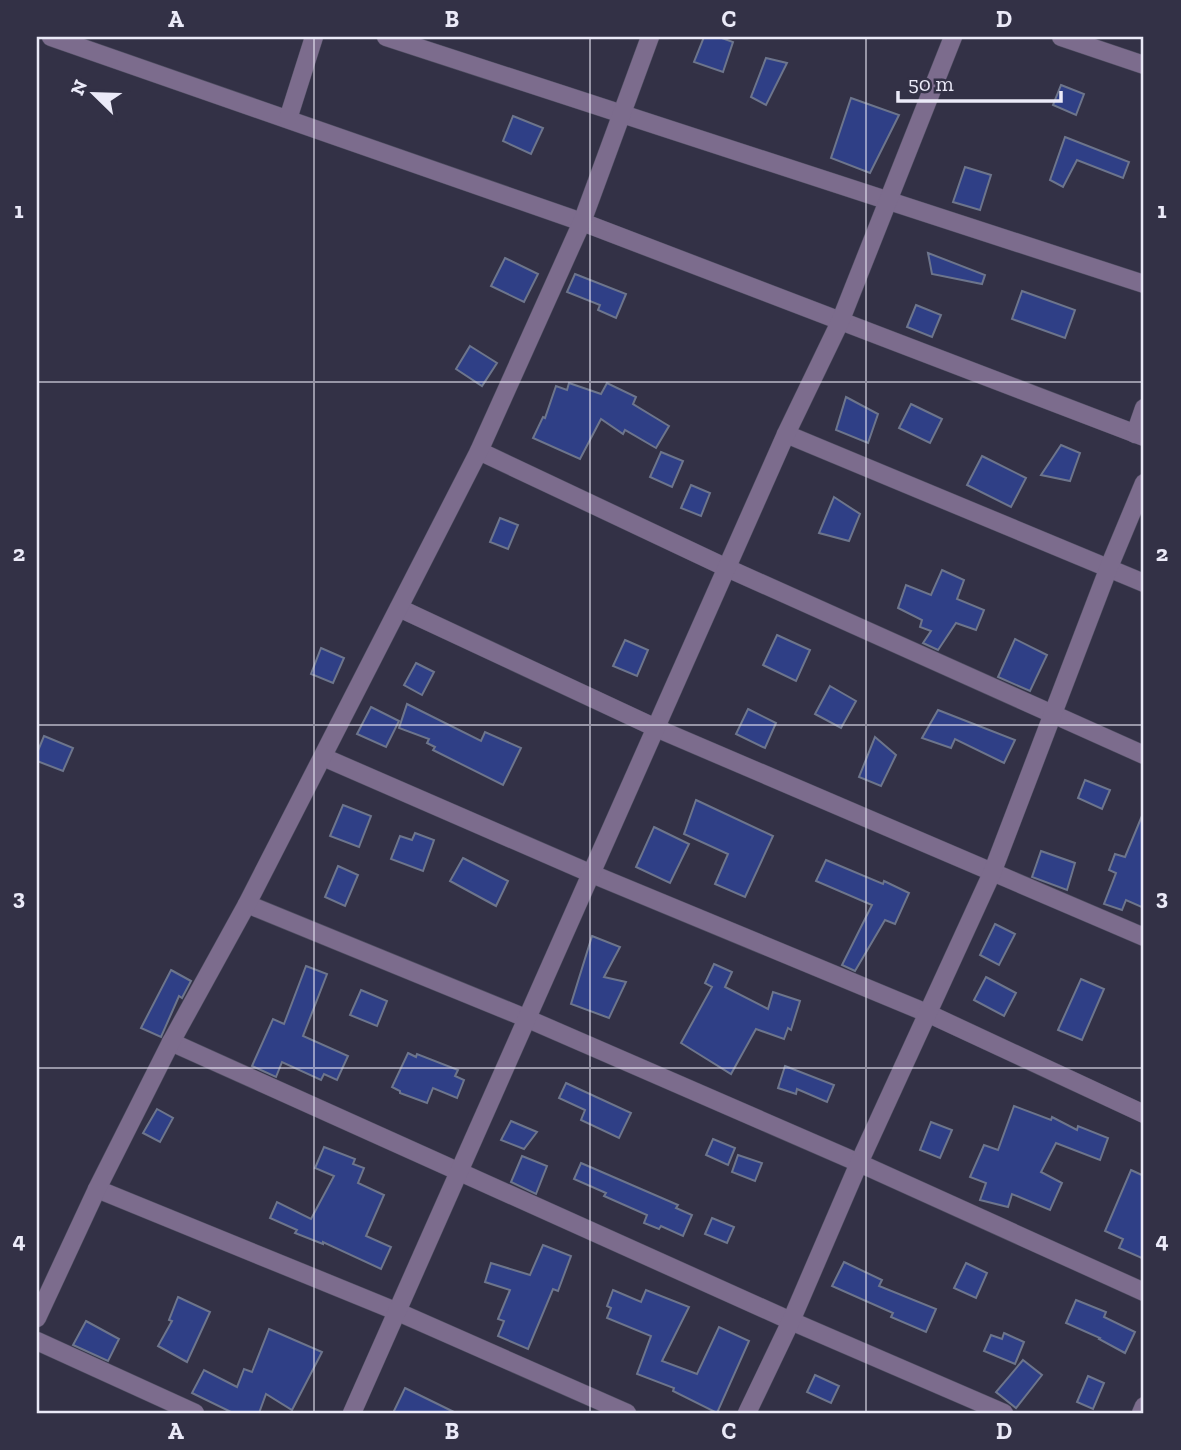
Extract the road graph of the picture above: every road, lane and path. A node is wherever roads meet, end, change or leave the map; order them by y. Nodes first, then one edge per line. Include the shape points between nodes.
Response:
1 (51, 37) edge
2 (314, 37) edge
3 (386, 37) edge
4 (649, 37) edge
5 (953, 37) edge
6 (1061, 37) edge
7 (1144, 65) edge
8 (622, 113) junction
9 (288, 119) junction
10 (887, 200) junction
11 (582, 222) junction
12 (1144, 284) edge
13 (840, 322) junction
14 (1144, 408) edge
15 (786, 434) junction
16 (1140, 435) edge
17 (479, 450) junction
18 (1144, 483) edge
19 (1109, 567) junction
20 (727, 568) junction
21 (1144, 583) edge
22 (398, 608) junction
23 (1053, 714) junction
24 (656, 728) junction
25 (1144, 755) edge
26 (323, 757) junction
27 (992, 873) junction
28 (592, 874) junction
29 (247, 904) junction
30 (1144, 937) edge
31 (928, 1013) junction
32 (528, 1019) junction
33 (171, 1042) junction
34 (1144, 1114) edge
35 (859, 1163) junction
36 (460, 1171) junction
37 (97, 1189) junction
38 (1144, 1292) edge
39 (398, 1312) junction
40 (37, 1318) edge
41 (791, 1321) junction
42 (37, 1341) edge
43 (1144, 1406) edge
44 (195, 1413) edge
45 (352, 1413) edge
46 (628, 1413) edge
47 (747, 1413) edge
48 (1004, 1413) edge
49 (1141, 1413) edge

1 - 9 street
2 - 9 street
3 - 8 street
4 - 8 street
5 - 10 street
6 - 7 street
8 - 10 street
8 - 11 street
9 - 11 street
10 - 12 street
10 - 13 street
11 - 13 street
11 - 17 street
13 - 15 street
13 - 16 street
14 - 16 street
15 - 19 street
15 - 20 street
17 - 20 street
17 - 22 street
18 - 19 street
19 - 21 street
19 - 23 street
20 - 23 street
20 - 24 street
22 - 24 street
22 - 26 street
23 - 25 street
23 - 27 street
24 - 27 street
24 - 28 street
26 - 28 street
26 - 29 street
27 - 30 street
27 - 31 street
28 - 31 street
28 - 32 street
29 - 32 street
29 - 33 street
31 - 34 street
31 - 35 street
32 - 35 street
32 - 36 street
33 - 36 street
33 - 37 street
35 - 38 street
35 - 41 street
36 - 39 street
36 - 41 street
37 - 39 street
37 - 40 street
39 - 45 street
39 - 46 street
41 - 47 street
41 - 48 street
42 - 44 street
43 - 49 street

